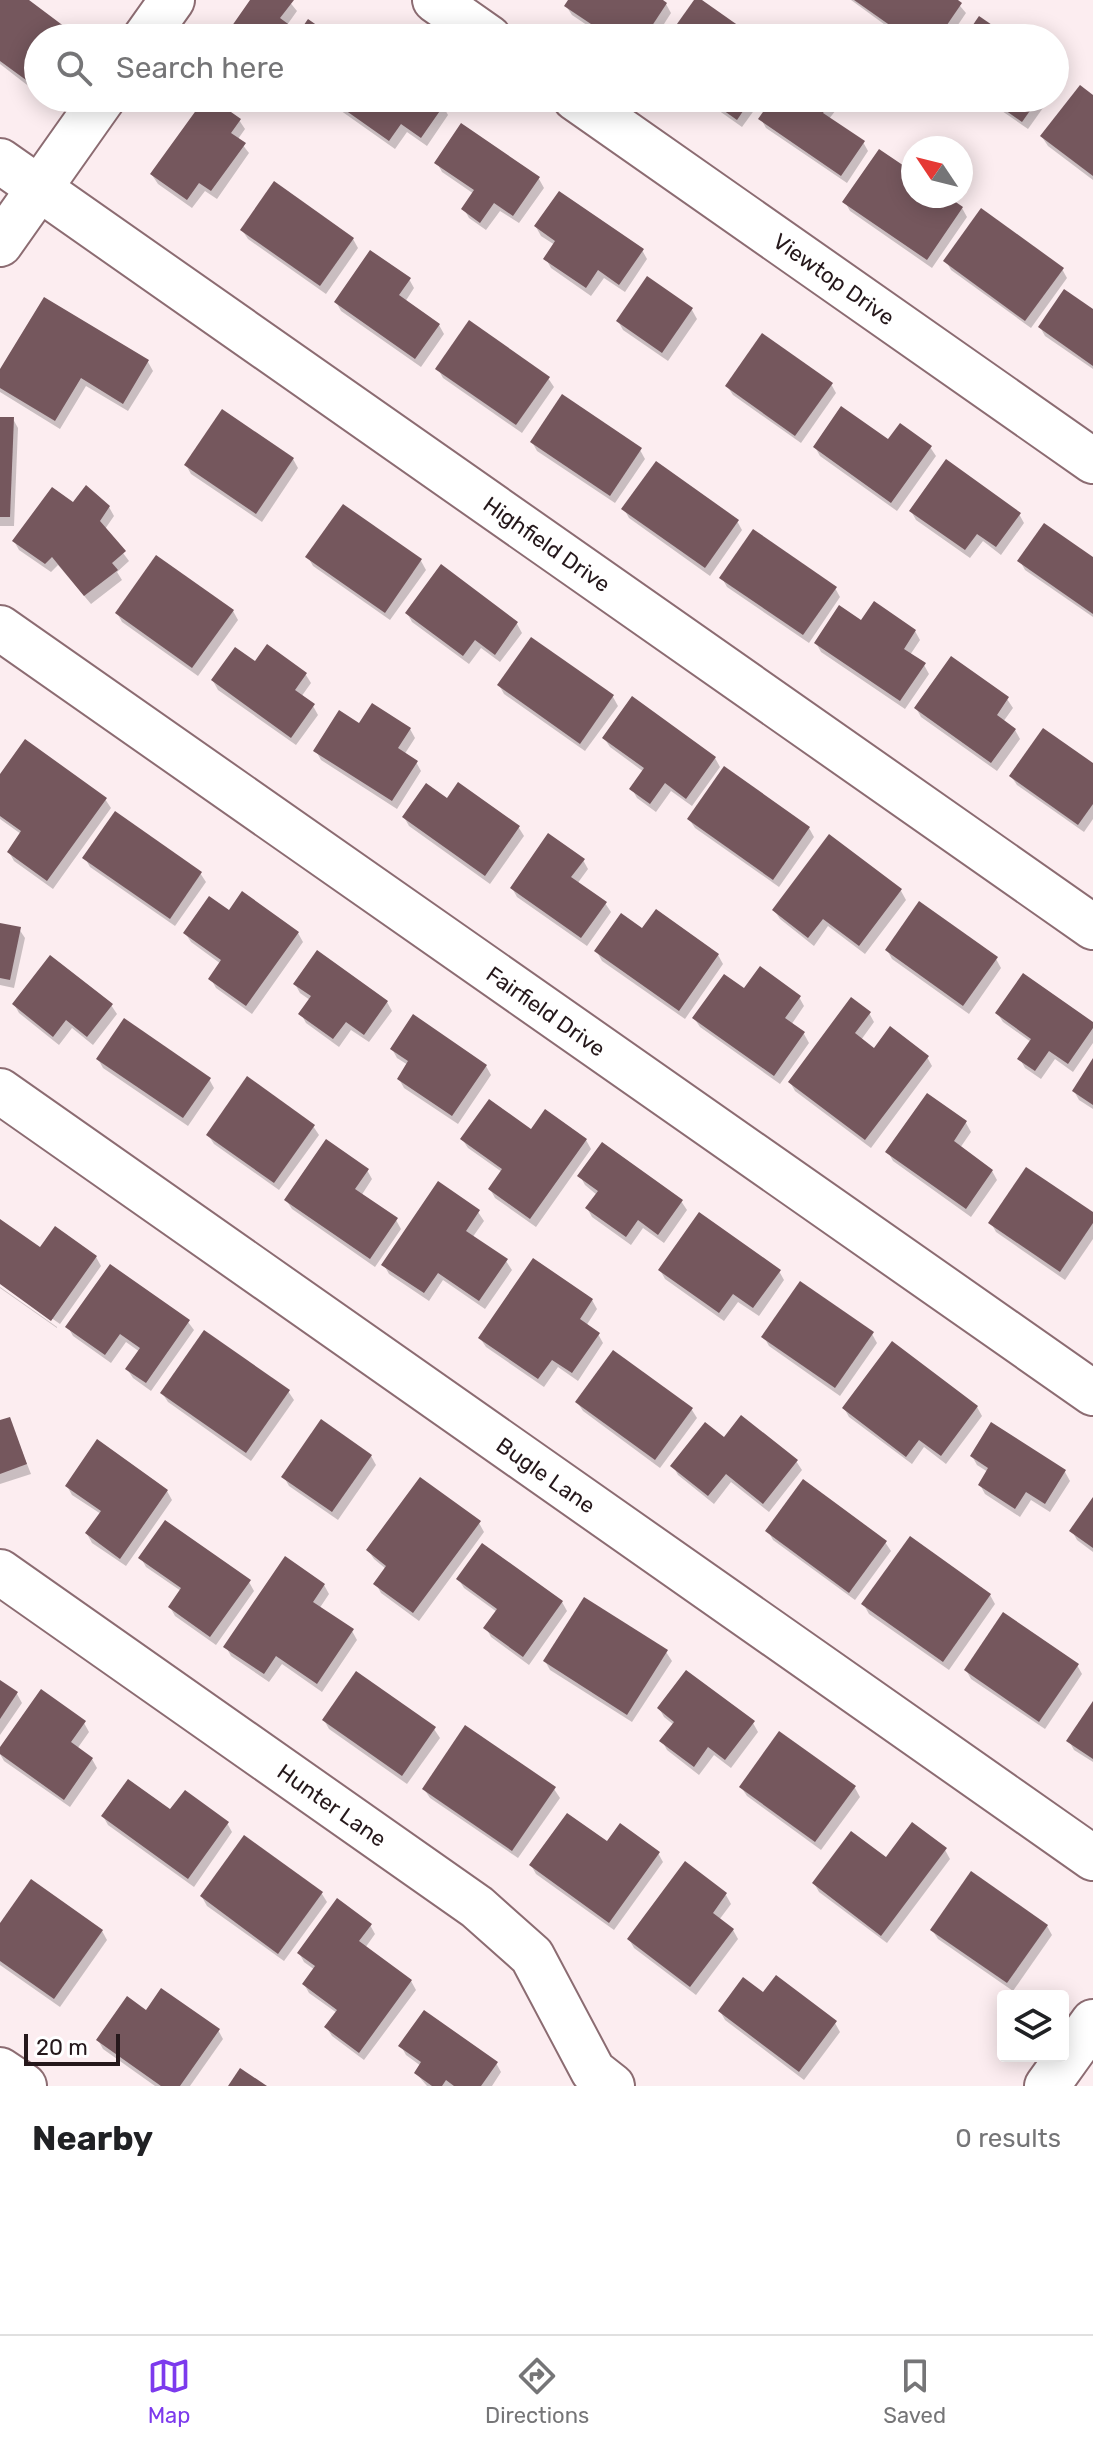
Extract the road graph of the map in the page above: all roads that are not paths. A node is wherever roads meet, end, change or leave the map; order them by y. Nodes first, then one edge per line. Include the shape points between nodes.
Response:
1 (172, 0) edge
2 (435, 0) edge
3 (155, 24) edge
4 (469, 24) edge
5 (93, 112) edge
6 (595, 112) edge
7 (0, 161) edge
8 (40, 189) junction
9 (0, 244) edge
10 (1093, 461) edge
11 (0, 628) edge
12 (1093, 927) edge
13 (0, 1091) edge
14 (1093, 1393) edge
15 (0, 1572) edge
16 (1093, 1858) edge
17 (1093, 2022) edge
18 (0, 2070) edge
19 (24, 2086) edge
20 (612, 2086) edge
21 (1047, 2086) edge

1 - 3 street
2 - 4 street
5 - 8 street
6 - 10 street, Viewtop Drive
7 - 8 street, Highfield Drive
8 - 9 street
8 - 12 street, Highfield Drive
11 - 14 street, Fairfield Drive
13 - 16 street, Bugle Lane
15 - 20 street, Hunter Lane via 477,1907 532,1956 593,2071
17 - 21 street
18 - 19 street

